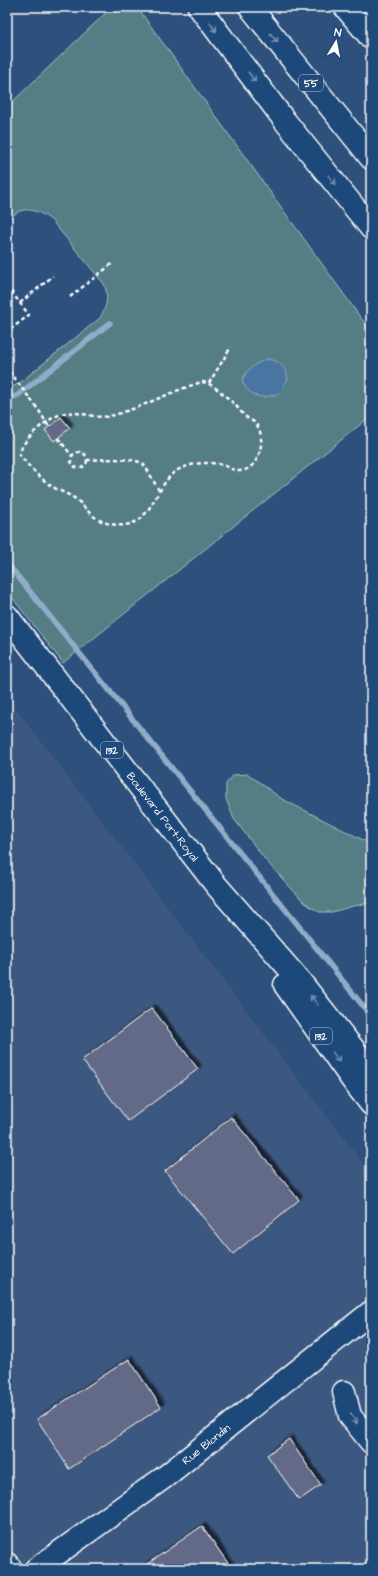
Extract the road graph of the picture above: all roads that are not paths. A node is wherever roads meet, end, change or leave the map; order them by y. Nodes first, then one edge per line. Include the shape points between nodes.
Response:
1 (199, 7) edge
2 (250, 7) edge
3 (345, 7) edge
4 (371, 38) edge
5 (371, 158) edge
6 (371, 228) edge
7 (7, 616) edge
8 (216, 885) junction
9 (371, 1071) edge
10 (371, 1104) edge
11 (371, 1312) edge
12 (344, 1392) dead end
13 (371, 1442) edge
14 (7, 1564) edge
15 (11, 1569) edge
16 (36, 1569) edge

1 -> 6 main road via 285,121
2 -> 5 main road, 55
3 - 4 main road
7 - 8 main road, Boulevard Port-Royal / 132
9 -> 8 main road, Boulevard Port-Royal / 132 via 300,981
8 -> 10 main road, Boulevard Port-Royal / 132
11 - 16 main road, Rue Blondin via 166,1476
12 -> 13 main road via 350,1416
14 - 15 main road

